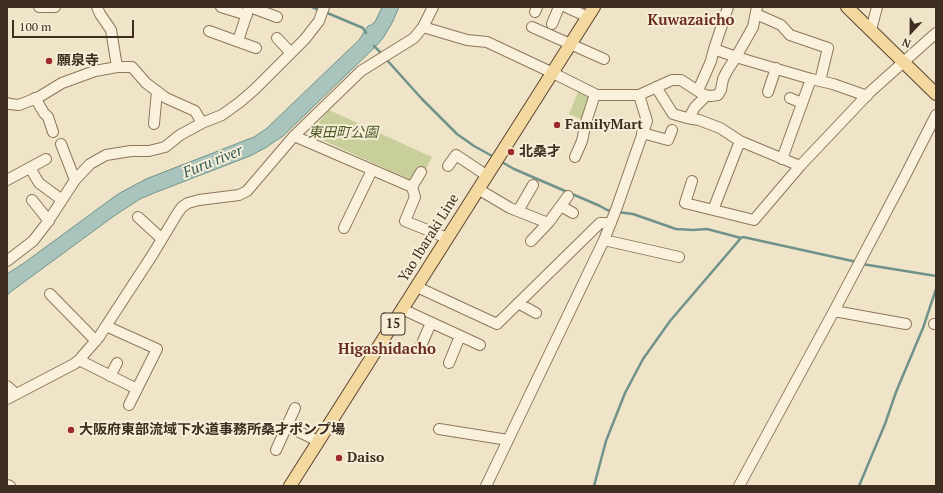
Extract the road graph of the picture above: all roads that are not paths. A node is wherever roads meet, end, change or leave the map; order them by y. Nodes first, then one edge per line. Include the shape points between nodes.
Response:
1 (38, 7) edge
2 (55, 7) edge
3 (97, 7) edge
4 (221, 7) edge
5 (433, 7) edge
6 (559, 7) edge
7 (566, 7) edge
8 (728, 7) edge
9 (847, 7) edge
10 (876, 7) edge
11 (249, 10) edge
12 (322, 10) edge
13 (756, 10) edge
14 (591, 12) edge
15 (278, 17) dead end
16 (552, 24) dead end
17 (424, 27) junction
18 (532, 27) dead end
19 (871, 30) junction
20 (209, 31) dead end
21 (936, 33) edge
22 (277, 38) dead end
23 (238, 41) junction
24 (571, 44) junction
25 (256, 48) dead end
26 (714, 49) junction
27 (292, 53) junction
28 (736, 57) junction
29 (604, 59) dead end
30 (903, 62) junction
31 (117, 67) junction
32 (776, 68) junction
33 (553, 73) junction
34 (815, 80) junction
35 (656, 87) junction
36 (697, 90) junction
37 (156, 91) junction
38 (768, 92) dead end
39 (595, 94) junction
40 (936, 94) edge
41 (639, 95) junction
42 (706, 96) junction
43 (867, 96) junction
44 (35, 98) junction
45 (790, 98) dead end
46 (7, 103) edge
47 (802, 103) junction
48 (936, 115) edge
49 (691, 119) junction
50 (202, 123) junction
51 (154, 124) dead end
52 (672, 130) dead end
53 (53, 132) dead end
54 (642, 133) junction
55 (294, 136) junction
56 (740, 141) junction
57 (62, 144) dead end
58 (575, 157) dead end
59 (782, 159) junction
60 (46, 160) dead end
61 (448, 166) dead end
62 (800, 166) junction
63 (30, 168) junction
64 (372, 170) junction
65 (421, 172) dead end
66 (486, 176) junction
67 (7, 180) edge
68 (75, 180) junction
69 (692, 181) dead end
70 (533, 185) dead end
71 (412, 187) junction
72 (478, 189) junction
73 (568, 196) dead end
74 (32, 200) dead end
75 (62, 200) junction
76 (561, 206) junction
77 (713, 210) junction
78 (518, 211) junction
79 (573, 213) dead end
80 (614, 216) junction
81 (138, 217) dead end
82 (49, 221) junction
83 (548, 224) junction
84 (344, 228) dead end
85 (447, 238) junction
86 (162, 239) junction
87 (604, 240) junction
88 (531, 241) dead end
89 (679, 257) dead end
90 (7, 261) edge
91 (417, 287) junction
92 (50, 294) dead end
93 (518, 303) junction
94 (402, 310) junction
95 (834, 311) junction
96 (536, 313) dead end
97 (431, 323) junction
98 (906, 324) dead end
99 (106, 326) junction
100 (460, 336) junction
101 (96, 341) junction
102 (480, 345) dead end
103 (420, 348) dead end
104 (79, 360) junction
105 (117, 363) dead end
106 (449, 363) dead end
107 (110, 376) junction
108 (7, 386) edge
109 (137, 389) junction
110 (12, 396) edge
111 (129, 405) dead end
112 (295, 408) dead end
113 (287, 426) junction
114 (439, 430) dead end
115 (508, 440) junction
116 (318, 441) junction
117 (276, 450) dead end
118 (290, 486) edge
119 (486, 486) edge
120 (739, 486) edge

1 - 2 street
3 - 31 street via 111,30
4 - 11 street
5 - 17 street
6 - 16 street
7 - 14 street
8 - 26 street
9 - 19 main road
10 - 19 street
11 - 15 street
11 - 23 street
12 - 27 street via 319,21
13 - 28 street via 753,27
13 - 34 street via 781,25 790,35 828,48
14 - 24 main road, Yao Ibaraki Line / 15
17 - 33 street via 467,40 487,42
17 - 55 street via 414,38 361,71
18 - 24 street
19 - 30 main road
20 - 23 street
21 - 30 street
22 - 27 street
23 - 25 street
24 - 29 street
24 - 33 main road, Yao Ibaraki Line / 15
26 - 28 street
26 - 36 street
27 - 50 street via 240,102 222,115
28 - 32 street
28 - 42 street via 723,79 718,95
30 - 40 main road
30 - 43 street
31 - 37 street via 132,67
31 - 44 street via 88,73 62,83
32 - 34 street
32 - 38 street
33 - 39 street
33 - 66 main road, Yao Ibaraki Line / 15
34 - 43 street
34 - 47 street
35 - 36 street via 672,80 681,80
35 - 41 street
35 - 49 street via 673,114
36 - 42 street
37 - 50 street via 194,111
37 - 51 street
39 - 41 street
39 - 58 street
41 - 54 street via 647,121
42 - 49 street via 695,107
43 - 62 street
44 - 46 street via 20,105
44 - 53 street via 48,116
45 - 47 street
47 - 59 street
48 - 95 street
49 - 56 street via 720,128
50 - 68 street via 165,147 106,155 90,164
52 - 54 street via 668,140
54 - 80 street
55 - 64 street
55 - 86 street via 247,191 239,195 188,203 182,207
56 - 59 street
56 - 77 street
57 - 68 street
59 - 62 street
60 - 63 street
61 - 66 street via 456,155
62 - 77 street via 754,220
63 - 67 street
63 - 75 street via 39,183
64 - 71 street
64 - 84 street
65 - 71 street
66 - 72 main road, Yao Ibaraki Line / 15
68 - 75 street
69 - 77 street via 685,203
70 - 78 street
71 - 85 street via 415,197 405,221
72 - 78 street
72 - 85 main road, Yao Ibaraki Line / 15
73 - 76 street
74 - 82 street
75 - 82 street
76 - 79 street
76 - 83 street
78 - 83 street
80 - 87 street
80 - 93 street via 600,223
81 - 86 street
82 - 90 street via 33,241
83 - 88 street
85 - 91 main road, Yao Ibaraki Line / 15
86 - 99 street
87 - 89 street
87 - 115 street
91 - 93 street via 497,324
91 - 94 main road, Yao Ibaraki Line / 15
92 - 101 street
93 - 96 street
94 - 97 street
94 - 116 main road, Yao Ibaraki Line / 15
95 - 98 street
95 - 120 street
97 - 100 street
97 - 103 street
99 - 101 street
99 - 109 street via 157,349
100 - 102 street
100 - 106 street
101 - 104 street
104 - 107 street
104 - 110 street
105 - 107 street
107 - 109 street
108 - 110 street
109 - 111 street
112 - 113 street
113 - 116 street
113 - 117 street
114 - 115 street
115 - 119 street
116 - 118 main road, Yao Ibaraki Line / 15

